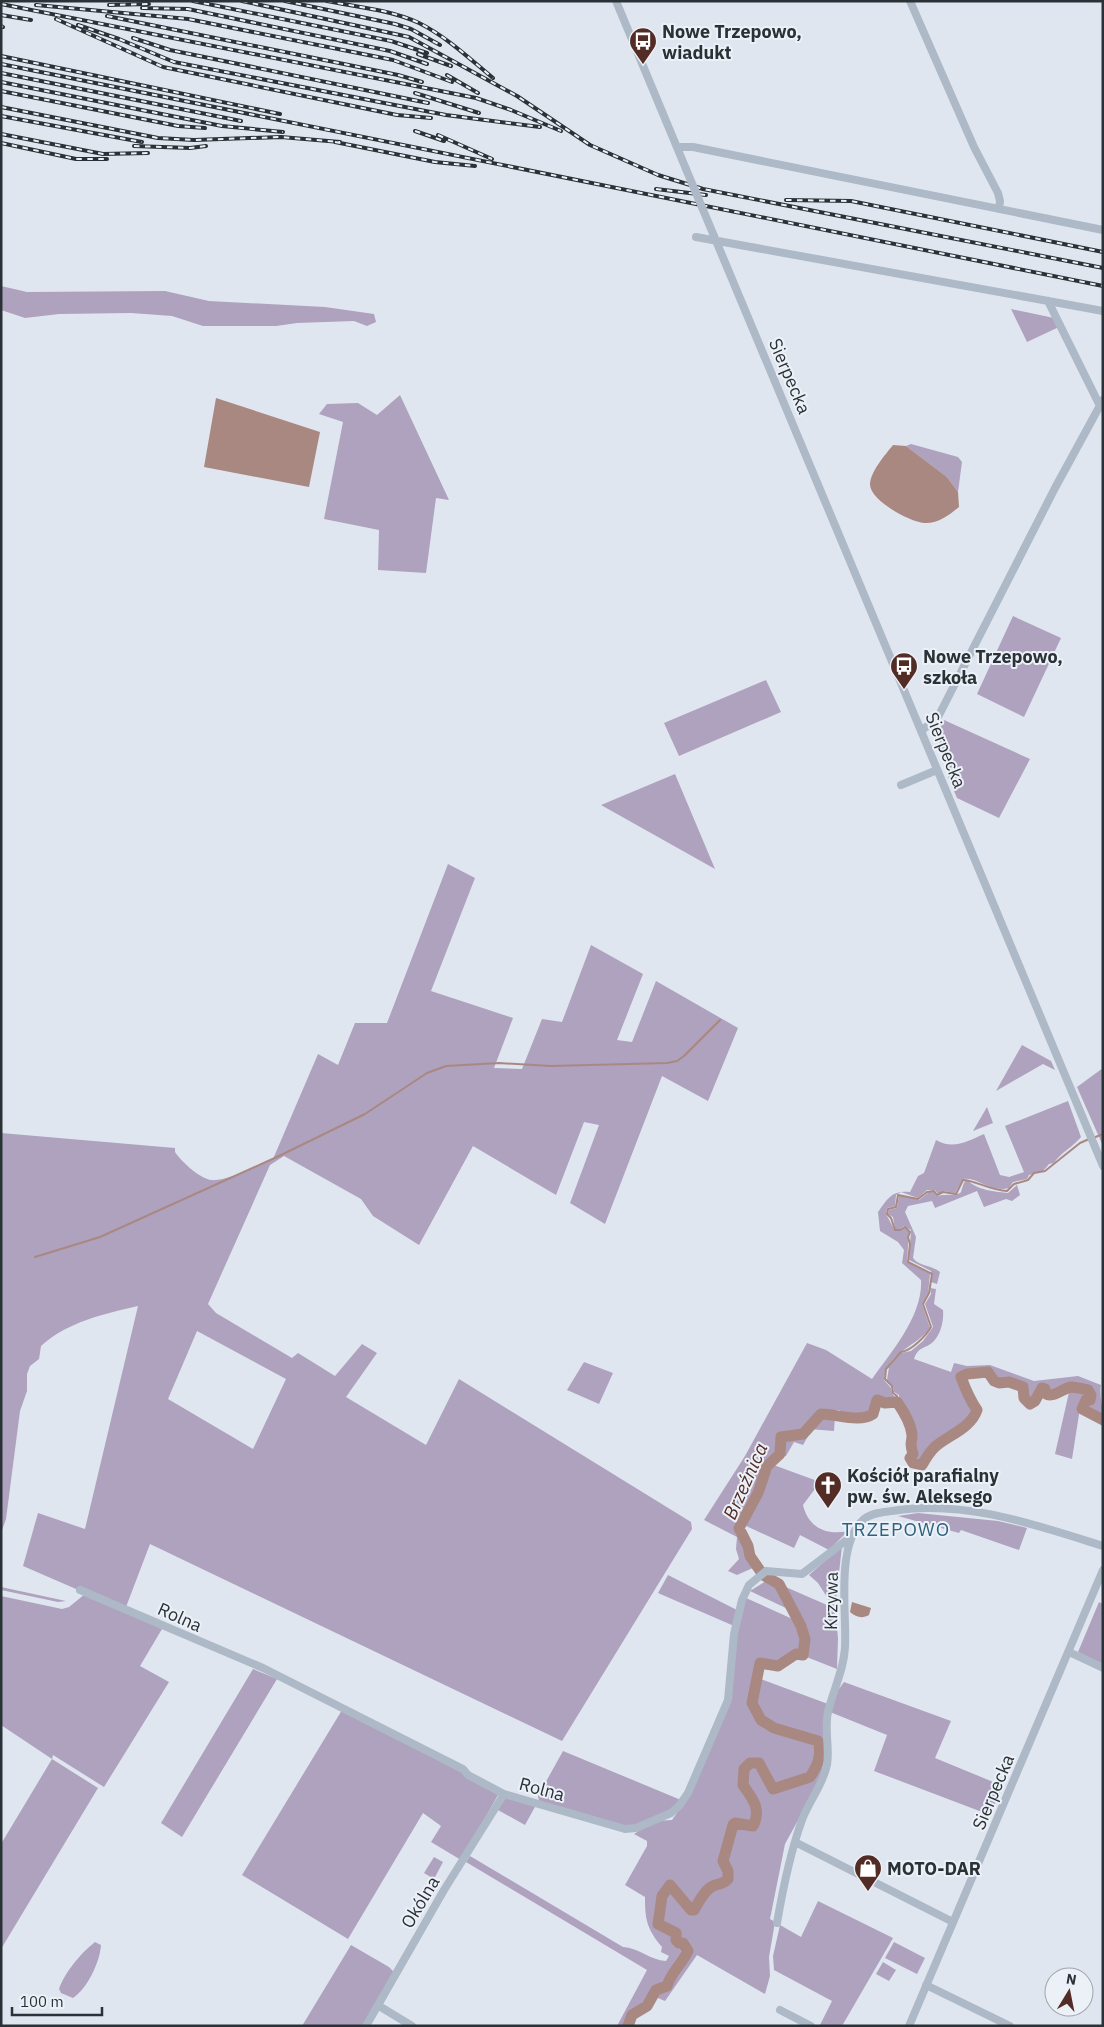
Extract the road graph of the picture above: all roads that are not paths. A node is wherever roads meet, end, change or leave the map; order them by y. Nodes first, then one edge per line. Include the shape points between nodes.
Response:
1 (616, 1) edge
2 (910, 1) edge
3 (677, 147) junction
4 (999, 209) junction
5 (1103, 230) edge
6 (696, 237) dead end
7 (715, 239) junction
8 (1048, 301) junction
9 (1103, 312) edge
10 (1101, 402) edge
11 (922, 730) junction
12 (938, 770) junction
13 (900, 785) dead end
14 (1103, 1166) edge
15 (852, 1536) junction
16 (1103, 1546) edge
17 (1103, 1570) edge
18 (80, 1590) dead end
19 (1069, 1652) junction
20 (1103, 1668) edge
21 (504, 1794) junction
22 (795, 1842) junction
23 (953, 1922) junction
24 (777, 1923) dead end
25 (926, 1985) junction
26 (379, 2006) junction
27 (780, 2010) dead end
28 (366, 2026) edge
29 (412, 2026) edge
30 (811, 2026) edge
31 (909, 2026) edge
32 (1010, 2026) edge

1 - 3 street, Sierpecka
2 - 4 street via 970,138 998,193
3 - 4 street via 693,147
3 - 7 street, Sierpecka, bridge
4 - 5 street
6 - 7 street
7 - 8 street
7 - 11 street, Sierpecka
8 - 9 street
8 - 10 street
10 - 11 street via 937,719
11 - 12 street, Sierpecka
12 - 13 street
12 - 14 street, Sierpecka
15 - 16 street, Krzywa via 863,1520 875,1514 909,1508 936,1508 1027,1522
15 - 21 street, Rolna via 802,1574 762,1574 749,1585 734,1634 726,1705 688,1793 671,1813 636,1828 625,1828
15 - 22 street, Krzywa via 843,1582 845,1646 839,1682 828,1713 827,1764
17 - 19 street, Sierpecka
18 - 21 street, Rolna via 308,1690 463,1769 468,1775
19 - 20 street
19 - 23 street, Sierpecka
21 - 26 street, Okólna via 444,1890
22 - 23 street
22 - 24 street, Krzywa
23 - 25 street, Sierpecka
25 - 31 street, Sierpecka
25 - 32 street
26 - 28 street, Okólna
26 - 29 street
27 - 30 street

